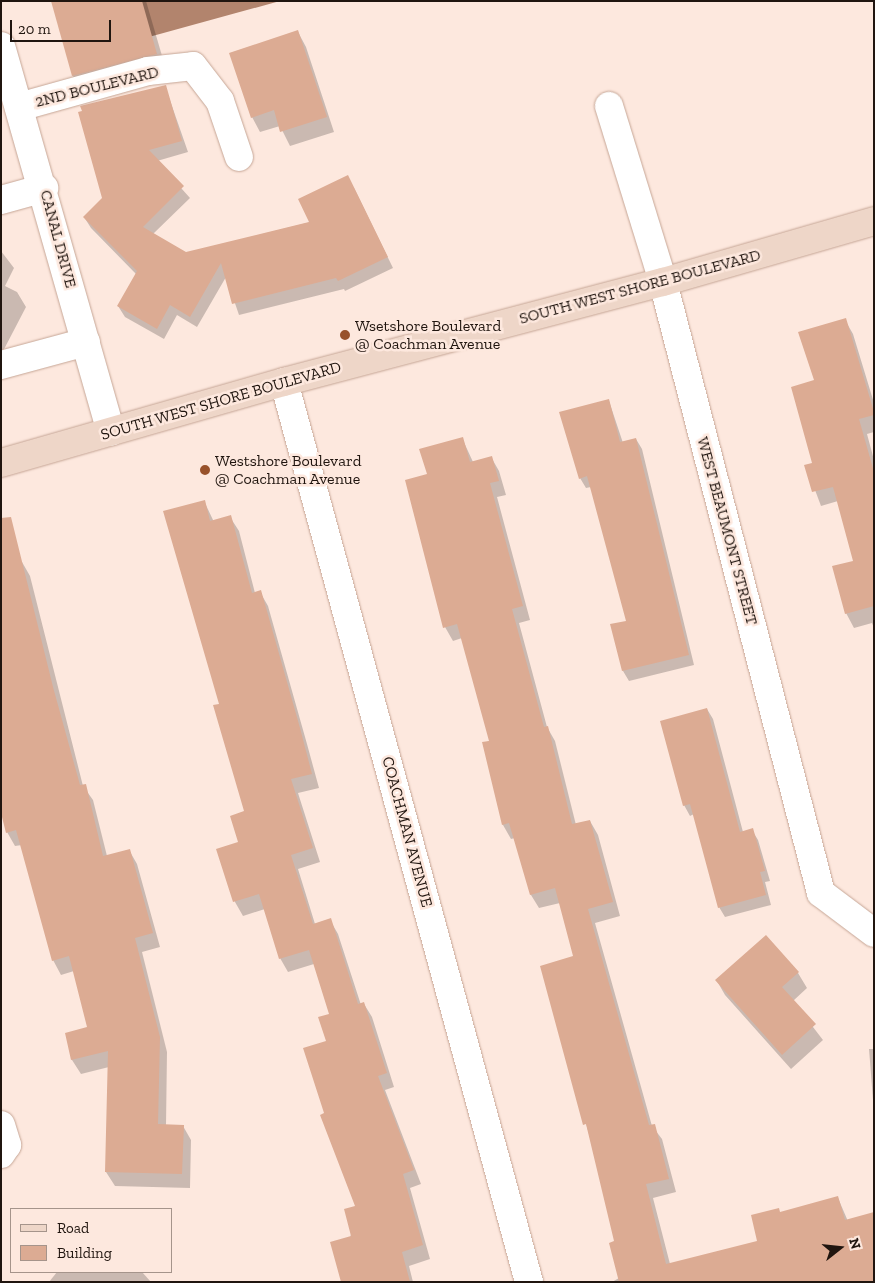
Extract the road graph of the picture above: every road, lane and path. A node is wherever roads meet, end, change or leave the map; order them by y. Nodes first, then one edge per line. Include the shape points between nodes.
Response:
1 (1, 46) edge
2 (609, 106) dead end
3 (19, 107) junction
4 (239, 157) dead end
5 (44, 188) junction
6 (1, 200) edge
7 (874, 221) edge
8 (663, 282) junction
9 (86, 342) junction
10 (1, 365) edge
11 (284, 382) junction
12 (111, 432) junction
13 (1, 463) edge
14 (874, 933) edge
15 (1, 1125) edge
16 (1, 1154) edge
17 (529, 1282) edge

1 - 3 street, CANAL DRIVE
2 - 8 street, WEST BEAUMONT STREET
3 - 4 street, 2ND BOULEVARD via 148,71 193,66 220,101
3 - 5 street, CANAL DRIVE
5 - 6 street
5 - 9 street, CANAL DRIVE
7 - 8 street, SOUTH WEST SHORE BOULEVARD
8 - 11 street, SOUTH WEST SHORE BOULEVARD
8 - 14 street, WEST BEAUMONT STREET via 821,893
9 - 10 street
9 - 12 street, CANAL DRIVE
11 - 12 street, SOUTH WEST SHORE BOULEVARD
11 - 17 street, COACHMAN AVENUE
12 - 13 street, SOUTH WEST SHORE BOULEVARD
15 - 16 street via 7,1145

